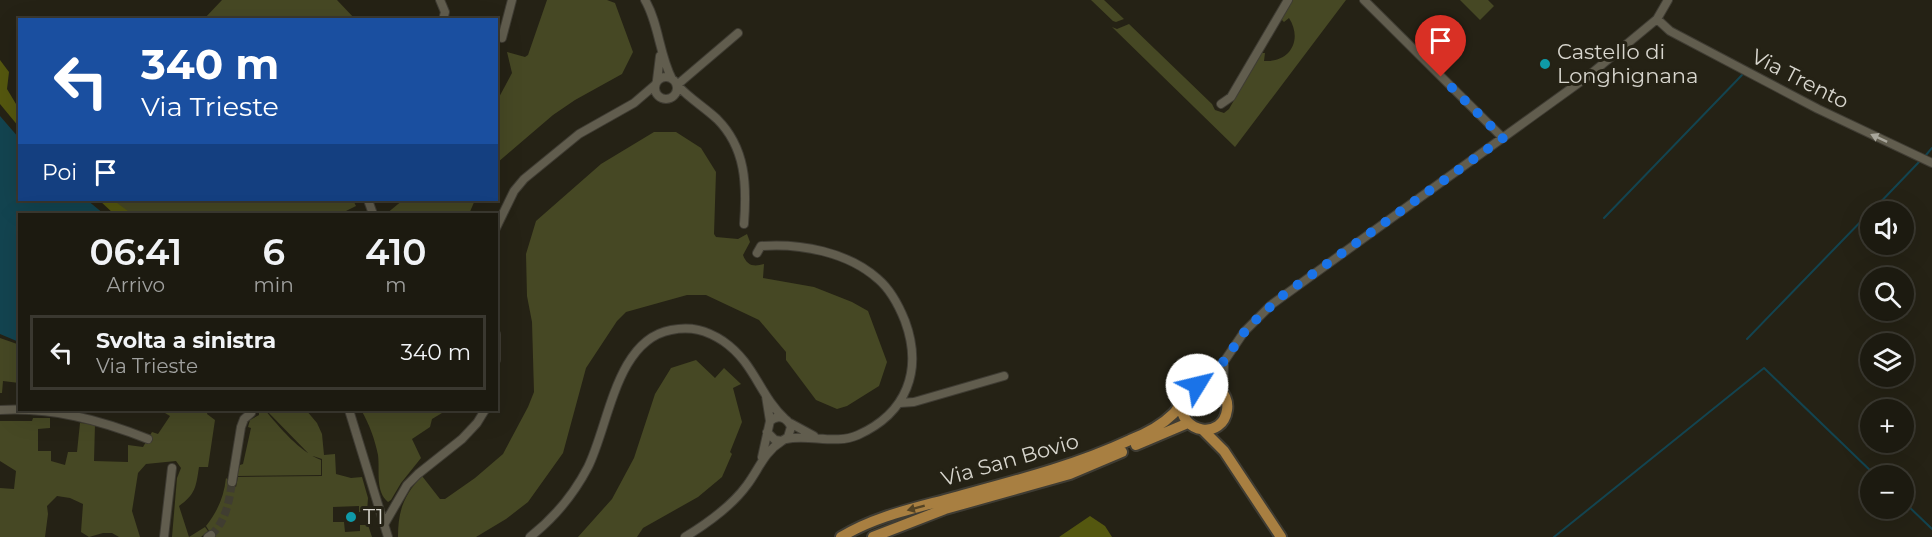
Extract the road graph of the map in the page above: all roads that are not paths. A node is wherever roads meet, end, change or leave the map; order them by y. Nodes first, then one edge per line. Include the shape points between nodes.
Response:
1 (440, 0) edge
2 (512, 0) edge
3 (645, 0) edge
4 (1288, 0) edge
5 (1364, 0) edge
6 (1668, 0) edge
7 (444, 18) edge
8 (1657, 20) junction
9 (738, 33) dead end
10 (502, 38) dead end
11 (660, 48) junction
12 (675, 82) junction
13 (656, 83) junction
14 (666, 99) junction
15 (634, 103) junction
16 (1221, 104) dead end
17 (701, 106) junction
18 (1503, 138) junction
19 (1932, 163) edge
20 (498, 224) edge
21 (744, 224) dead end
22 (757, 253) dead end
23 (1224, 362) junction
24 (1004, 376) dead end
25 (1202, 384) junction
26 (1222, 392) junction
27 (766, 394) junction
28 (900, 403) junction
29 (1181, 403) junction
30 (0, 409) edge
31 (18, 410) edge
32 (32, 411) edge
33 (349, 411) edge
34 (484, 411) edge
35 (251, 413) dead end
36 (787, 421) junction
37 (770, 422) junction
38 (1188, 423) junction
39 (1220, 424) junction
40 (1203, 430) junction
41 (767, 432) junction
42 (815, 437) junction
43 (148, 439) dead end
44 (784, 440) junction
45 (1224, 452) junction
46 (761, 460) junction
47 (172, 468) dead end
48 (232, 482) tunnel mouth
49 (386, 523) junction
50 (164, 537) edge
51 (388, 537) edge
52 (530, 537) edge
53 (685, 537) edge
54 (841, 537) edge
55 (873, 537) edge
56 (1281, 537) edge

1 - 7 street
2 - 10 street
3 - 11 street
4 - 16 street via 1231,97
5 - 18 street
6 - 8 street
8 - 18 street
19 -> 8 street, Via Trento via 1818,109 1670,32
9 - 12 street
11 - 12 street
11 - 13 street
12 - 13 street via 663,77
12 - 14 street via 676,93
12 - 17 street
13 - 14 street via 656,94
13 - 15 street
14 - 15 street
14 - 17 street via 688,100
15 - 20 street via 579,134 524,179
17 - 21 street via 729,133 739,152 745,174
18 - 23 street via 1282,296 1248,327
22 - 28 street via 761,246 802,247 844,259 878,278 902,312 913,352 913,365
23 - 25 street
23 - 26 street
24 - 28 street
25 - 26 main road
25 - 29 main road, Via San Bovio via 1188,390
26 - 39 main road via 1227,408
27 - 36 street
27 - 37 street
27 - 52 street via 737,352 713,335 687,328 651,337 640,346 620,381 577,485
28 - 42 street via 857,436
29 - 38 main road
29 -> 54 main road, Via San Bovio via 1162,423 1135,438 1065,467 888,516
30 - 31 street
32 - 43 street via 87,417
33 - 49 street
34 - 49 street via 462,440 407,485
35 - 48 street via 241,427
36 - 37 street via 775,418
36 - 42 street
36 - 44 street via 791,430
37 - 41 street
38 - 40 main road
38 - 55 main road, Via San Bovio via 1070,474 945,509
39 - 40 main road
39 - 45 main road
40 - 45 main road
41 - 44 street via 771,438
41 - 46 street
42 - 44 street
44 - 46 street
45 - 56 main road
46 - 53 street via 732,503
47 - 50 street
49 - 51 street

